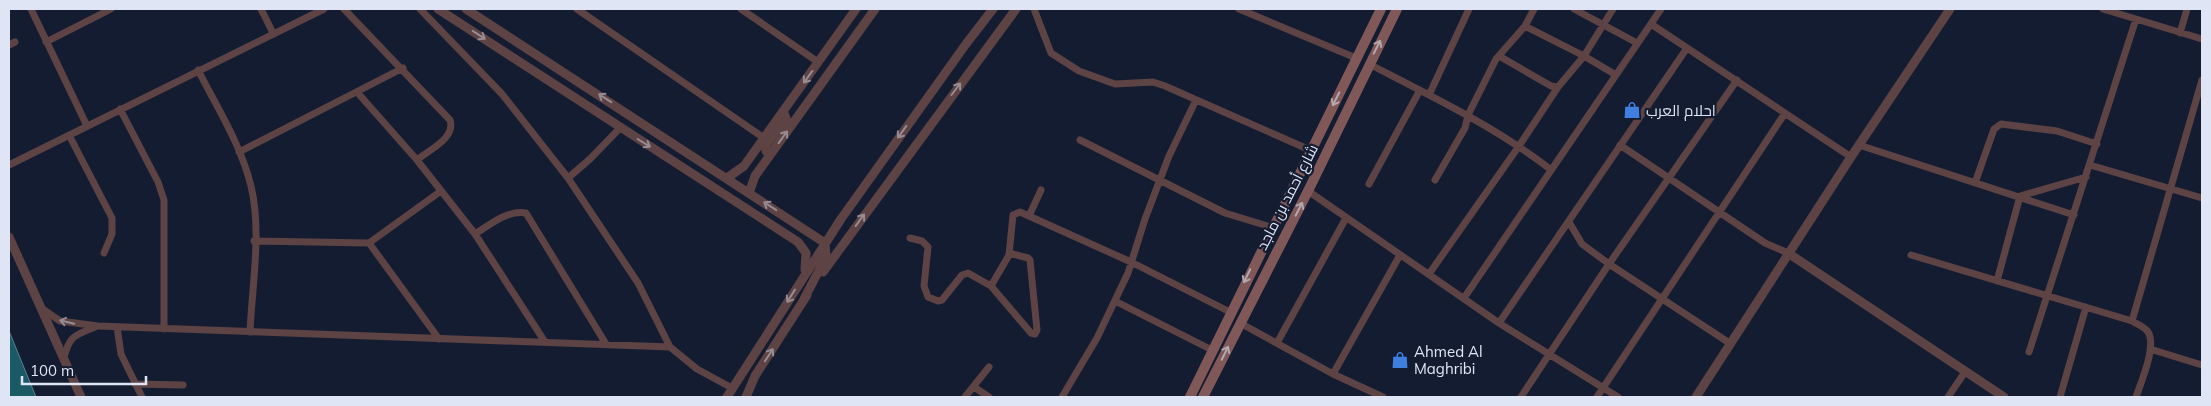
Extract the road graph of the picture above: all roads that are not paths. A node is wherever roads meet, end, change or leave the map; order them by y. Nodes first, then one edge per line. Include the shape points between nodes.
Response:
1 (31, 9) edge
2 (111, 9) edge
3 (260, 9) edge
4 (324, 9) edge
5 (344, 9) edge
6 (420, 9) edge
7 (438, 9) edge
8 (466, 9) edge
9 (577, 9) edge
10 (741, 9) edge
11 (856, 9) edge
12 (875, 9) edge
13 (993, 9) edge
14 (1016, 9) edge
15 (1034, 9) edge
16 (1240, 9) edge
17 (1380, 9) edge
18 (1397, 9) edge
19 (1469, 9) edge
20 (1534, 9) edge
21 (1574, 9) edge
22 (1613, 9) edge
23 (1661, 9) edge
24 (1950, 9) edge
25 (2103, 9) edge
26 (2187, 9) edge
27 (315, 11) edge
28 (2136, 19) junction
29 (1603, 24) junction
30 (1651, 24) junction
31 (1525, 26) junction
32 (273, 32) junction
33 (2180, 32) junction
34 (2202, 39) edge
35 (46, 42) junction
36 (1637, 43) junction
37 (1687, 48) junction
38 (1499, 56) junction
39 (1584, 56) junction
40 (1356, 58) junction
41 (818, 62) junction
42 (1369, 64) junction
43 (403, 68) junction
44 (198, 70) junction
45 (1616, 75) junction
46 (1737, 80) junction
47 (2202, 80) edge
48 (1558, 87) junction
49 (1420, 90) junction
50 (357, 92) junction
51 (1429, 95) junction
52 (1196, 100) junction
53 (120, 109) junction
54 (783, 111) junction
55 (1785, 113) junction
56 (1468, 115) junction
57 (87, 126) junction
58 (617, 126) junction
59 (69, 135) junction
60 (764, 138) junction
61 (1080, 140) dead end
62 (2097, 144) junction
63 (1620, 145) junction
64 (1859, 145) junction
65 (1519, 146) junction
66 (1310, 150) junction
67 (239, 152) junction
68 (770, 155) junction
69 (1851, 157) junction
70 (697, 158) junction
71 (417, 160) junction
72 (9, 165) edge
73 (2090, 165) junction
74 (1550, 169) junction
75 (2086, 177) junction
76 (568, 178) junction
77 (727, 178) junction
78 (1668, 178) junction
79 (1160, 179) junction
80 (1435, 180) dead end
81 (1975, 183) junction
82 (1369, 184) dead end
83 (2170, 188) junction
84 (1041, 190) dead end
85 (441, 191) junction
86 (1308, 191) junction
87 (749, 192) junction
88 (2020, 196) junction
89 (2202, 198) edge
90 (741, 205) junction
91 (1719, 212) junction
92 (2074, 215) junction
93 (1029, 216) junction
94 (786, 217) junction
95 (1346, 218) junction
96 (1570, 222) junction
97 (1271, 227) junction
98 (475, 234) junction
99 (9, 237) edge
100 (910, 238) dead end
101 (254, 241) junction
102 (369, 243) junction
103 (825, 243) junction
104 (104, 253) dead end
105 (1009, 253) junction
106 (1788, 253) junction
107 (1400, 255) junction
108 (1911, 256) dead end
109 (1131, 262) junction
110 (1608, 264) junction
111 (805, 273) junction
112 (1429, 274) junction
113 (1997, 281) junction
114 (991, 286) junction
115 (2048, 296) junction
116 (1464, 298) junction
117 (804, 299) junction
118 (1662, 299) junction
119 (1114, 301) junction
120 (2086, 306) junction
121 (39, 307) junction
122 (1230, 312) junction
123 (2132, 321) junction
124 (1240, 322) junction
125 (1499, 323) junction
126 (98, 326) junction
127 (117, 327) junction
128 (164, 329) junction
129 (250, 332) junction
130 (439, 339) junction
131 (544, 342) junction
132 (1276, 343) junction
133 (606, 344) junction
134 (1731, 344) junction
135 (670, 347) junction
136 (2150, 349) junction
137 (1212, 350) junction
138 (2029, 352) dead end
139 (1549, 354) junction
140 (64, 358) junction
141 (2202, 365) edge
142 (989, 367) dead end
143 (1965, 372) junction
144 (1333, 374) junction
145 (136, 384) junction
146 (183, 385) dead end
147 (974, 387) junction
148 (732, 388) junction
149 (1604, 388) junction
150 (81, 397) edge
151 (142, 397) edge
152 (727, 397) edge
153 (746, 397) edge
154 (965, 397) edge
155 (989, 397) edge
156 (1062, 397) edge
157 (1190, 397) edge
158 (1203, 397) edge
159 (1383, 397) edge
160 (1521, 397) edge
161 (1596, 397) edge
162 (1618, 397) edge
163 (1696, 397) edge
164 (1948, 397) edge
165 (2004, 397) edge
166 (2060, 397) edge
167 (2136, 397) edge

1 - 35 street
2 - 35 street
3 - 32 street
4 - 27 street
5 - 43 street
6 - 76 street via 502,94
7 -> 58 street
70 -> 8 street
9 - 60 street
10 - 41 street
11 - 41 street
68 -> 12 street
13 -> 103 street
117 -> 14 street
15 - 52 street via 1052,53 1079,71 1115,84 1153,82
16 - 40 street
17 - 40 main road, شارع أحمد بن ماجد
42 -> 18 main road, شارع أحمد بن ماجد
19 - 51 street
20 - 31 street
21 - 29 street
22 - 29 street
23 - 30 street
24 - 64 street
25 - 28 street
26 - 33 street
27 - 32 street
28 - 33 street
28 - 62 street
29 - 36 street
29 - 39 street
30 - 36 street
30 - 37 street
31 - 38 street
31 - 39 street
32 - 44 street
33 - 34 street
35 - 57 street
36 - 45 street
37 - 46 street
37 - 63 street
38 - 48 street
38 - 56 street
39 - 45 street
39 - 48 street
40 -> 66 main road, شارع أحمد بن ماجد
41 -> 54 street
42 - 49 street
42 - 86 main road, شارع أحمد بن ماجد
43 - 50 street
43 - 71 street via 452,124 448,136
44 - 53 street
44 - 67 street
45 - 74 street
46 - 55 street
46 - 78 street
47 - 83 street
48 - 65 street
49 - 51 street
49 - 82 street
50 - 67 street
50 - 71 street
51 - 56 street
52 - 66 street
52 - 79 street
53 - 57 street
53 - 128 street via 164,200
54 - 60 street
54 - 68 street via 786,118 766,146
55 - 69 street
55 - 91 street
56 - 65 street
56 - 80 street via 1465,128
57 - 59 street
58 - 70 street via 620,117 626,116 691,158
58 - 76 street via 590,160
58 -> 90 street
59 - 72 street
59 - 104 street via 112,218 112,234
60 - 77 street via 740,171
61 - 79 street
62 - 73 street
62 - 81 street via 2057,131 2001,124 1994,129
63 - 78 street
63 - 96 street
64 - 69 street
64 - 81 street
65 - 74 street
65 - 112 street
66 - 97 main road, شارع أحمد بن ماجد
67 - 101 street via 251,186
68 - 87 street via 752,180
69 - 106 street
70 - 77 street
71 - 85 street
73 - 75 street
73 - 83 street
74 - 116 street
75 - 88 street
75 - 92 street
76 - 135 street via 638,283
77 - 87 street
78 - 91 street
78 - 110 street
79 - 97 street via 1226,213
79 - 109 street
81 - 88 street
83 - 89 street
83 - 123 street
84 - 93 street
85 - 98 street
85 - 102 street
86 - 95 street
124 -> 86 main road, شارع أحمد بن ماجد
94 -> 87 street
88 - 92 street
88 - 113 street
90 - 94 street via 780,224 787,223
90 - 111 street via 803,247 807,259
91 - 106 street via 1765,243
91 - 118 street
92 - 115 street
93 - 105 street via 1020,212 1013,215
93 - 109 street
94 - 103 street
95 - 107 street
95 - 132 street
96 - 110 street via 1582,244
96 - 125 street
97 -> 122 main road, شارع أحمد بن ماجد
98 - 131 street
98 - 133 street via 505,216 526,213
99 - 121 street
100 - 114 street via 922,241 928,247 924,286 928,297 942,300 966,272
101 - 102 street
101 - 129 street
102 - 130 street
103 - 111 street
103 - 117 street via 826,257
105 - 114 street
105 - 114 street via 1030,260 1035,334
106 - 134 street
106 - 143 street
107 - 112 street
107 - 144 street
108 - 113 street
109 - 119 street
109 - 122 street
110 - 118 street
110 - 139 street
111 -> 148 street
112 - 116 street
113 - 115 street
115 - 120 street
115 - 138 street
116 - 125 street
153 -> 117 street via 755,376
118 - 134 street
118 - 149 street
119 - 137 street
119 - 156 street via 1086,358
120 - 123 street
120 - 166 street
126 -> 121 street via 60,321
121 - 140 street
122 - 137 main road, شارع أحمد بن ماجد
123 - 136 street via 2149,333
124 - 132 street
158 -> 124 main road, شارع أحمد بن ماجد
125 - 139 street
126 - 127 street
126 - 140 street via 76,334 68,343
127 - 128 street
127 - 145 street via 121,354
128 - 129 street
129 - 130 street
130 - 131 street
131 - 133 street
132 - 144 street
133 - 135 street
134 - 163 street
135 - 148 street via 697,369
136 - 141 street
136 - 167 street
137 - 157 main road, شارع أحمد بن ماجد
139 - 149 street
139 - 160 street
140 - 150 street
142 - 147 street
143 - 164 street
143 - 165 street
144 - 159 street
145 - 146 street
145 - 151 street
147 - 154 street
147 - 155 street
148 - 152 street
149 - 161 street
149 - 162 street

